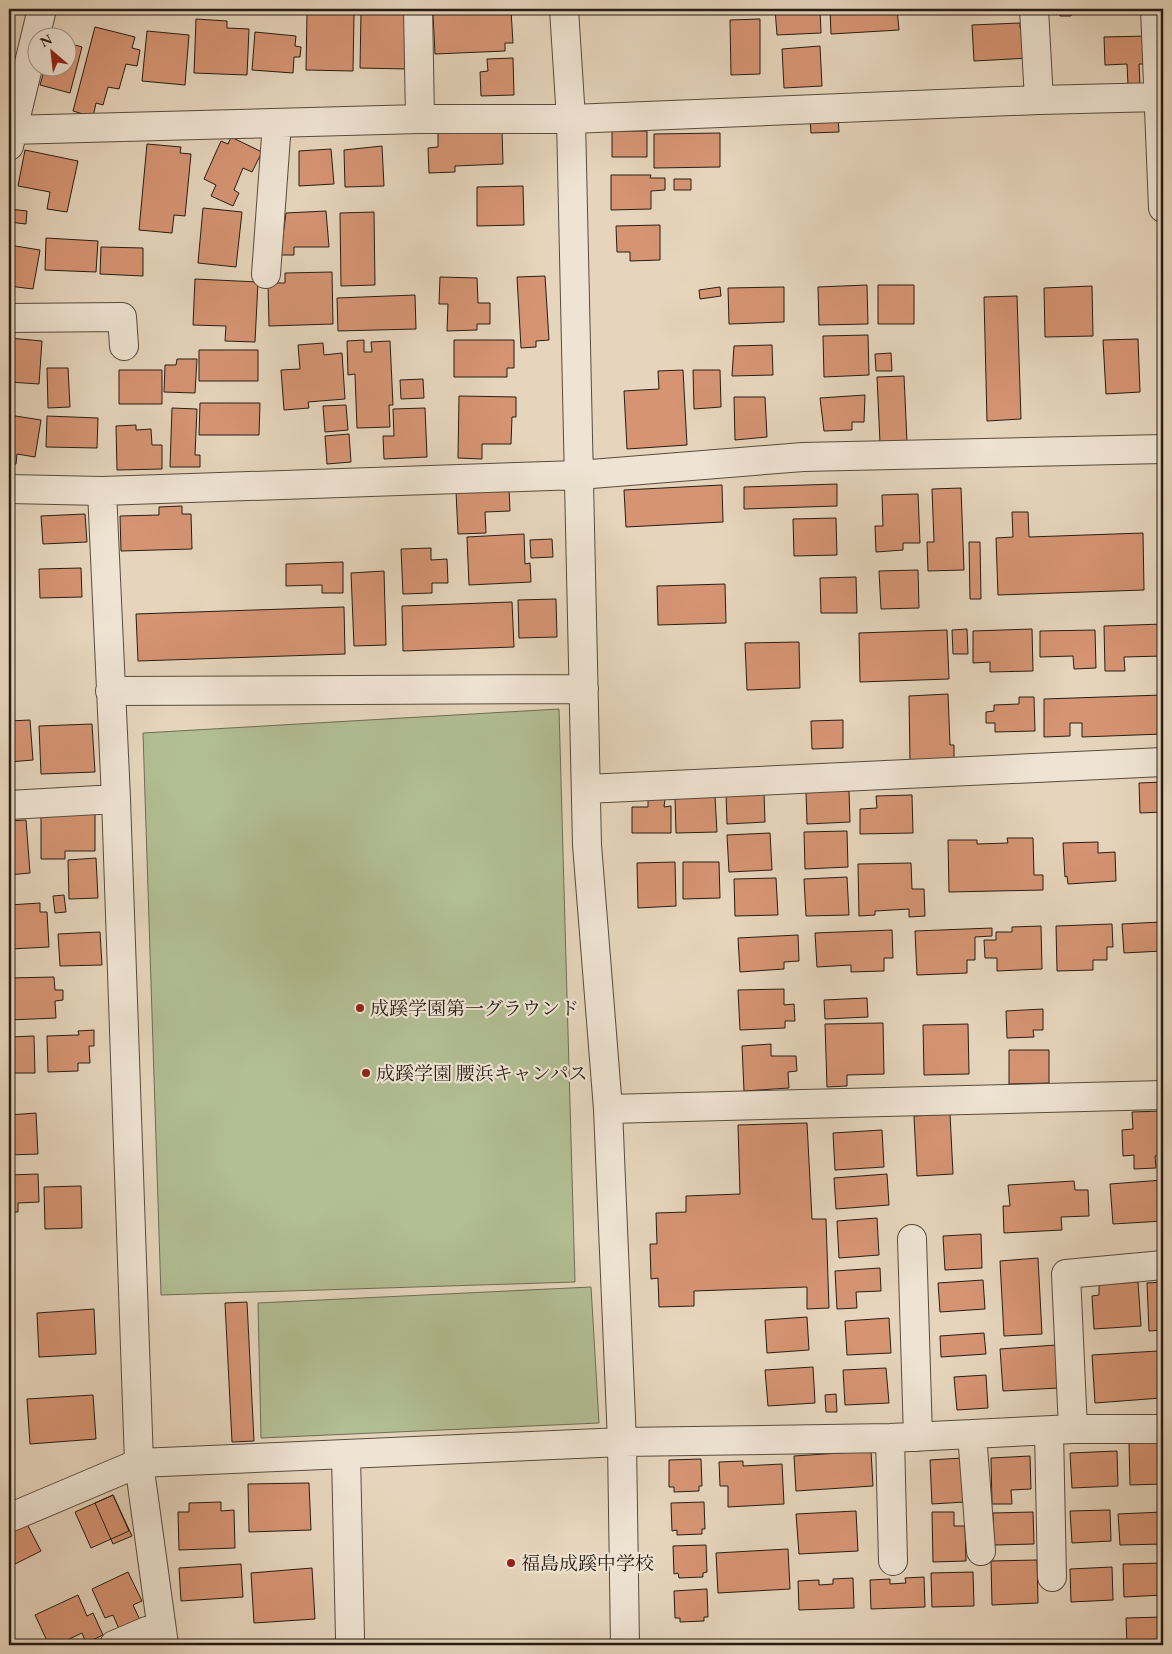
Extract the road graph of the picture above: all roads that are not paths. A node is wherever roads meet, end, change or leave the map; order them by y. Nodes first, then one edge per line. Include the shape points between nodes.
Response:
1 (42, 9) edge
2 (418, 9) edge
3 (564, 9) edge
4 (1034, 9) edge
5 (1155, 9) edge
6 (1159, 97) junction
7 (1039, 100) junction
8 (420, 119) junction
9 (571, 119) junction
10 (277, 123) junction
11 (10, 136) edge
12 (1163, 208) edge
13 (266, 274) dead end
14 (9, 318) edge
15 (124, 346) dead end
16 (1163, 449) edge
17 (579, 475) junction
18 (9, 489) edge
19 (102, 491) junction
20 (584, 688) junction
21 (110, 691) junction
22 (1163, 762) edge
23 (586, 789) junction
24 (116, 799) junction
25 (9, 805) edge
26 (1163, 1095) edge
27 (608, 1109) junction
28 (912, 1239) dead end
29 (1163, 1266) edge
30 (1163, 1429) edge
31 (1061, 1430) junction
32 (972, 1434) junction
33 (918, 1437) junction
34 (890, 1438) junction
35 (622, 1442) junction
36 (346, 1456) junction
37 (139, 1463) junction
38 (9, 1518) edge
39 (981, 1551) dead end
40 (893, 1561) dead end
41 (1052, 1577) dead end
42 (163, 1635) edge
43 (350, 1638) dead end
44 (114, 1645) edge
45 (625, 1645) edge

1 - 11 street
2 - 8 street
3 - 9 street
4 - 7 street
5 - 6 street
6 - 7 street
6 - 12 street
7 - 9 street
8 - 9 street
8 - 10 street
9 - 17 street
10 - 11 street
10 - 13 street
14 - 15 street via 122,317
16 - 17 street via 803,457
17 - 19 street
17 - 20 street
18 - 19 street
19 - 21 street
20 - 21 street
20 - 23 street
21 - 24 street
22 - 23 street
23 - 27 street via 587,846
24 - 25 street
24 - 37 street
26 - 27 street
27 - 35 street
28 - 33 street
29 - 31 street via 1066,1274
30 - 31 street
31 - 32 street
31 - 41 street
32 - 33 street
32 - 39 street
33 - 34 street
34 - 35 street
34 - 40 street
35 - 36 street
35 - 45 street
36 - 37 street
36 - 43 street
37 - 38 street
37 - 42 street
42 - 44 street

